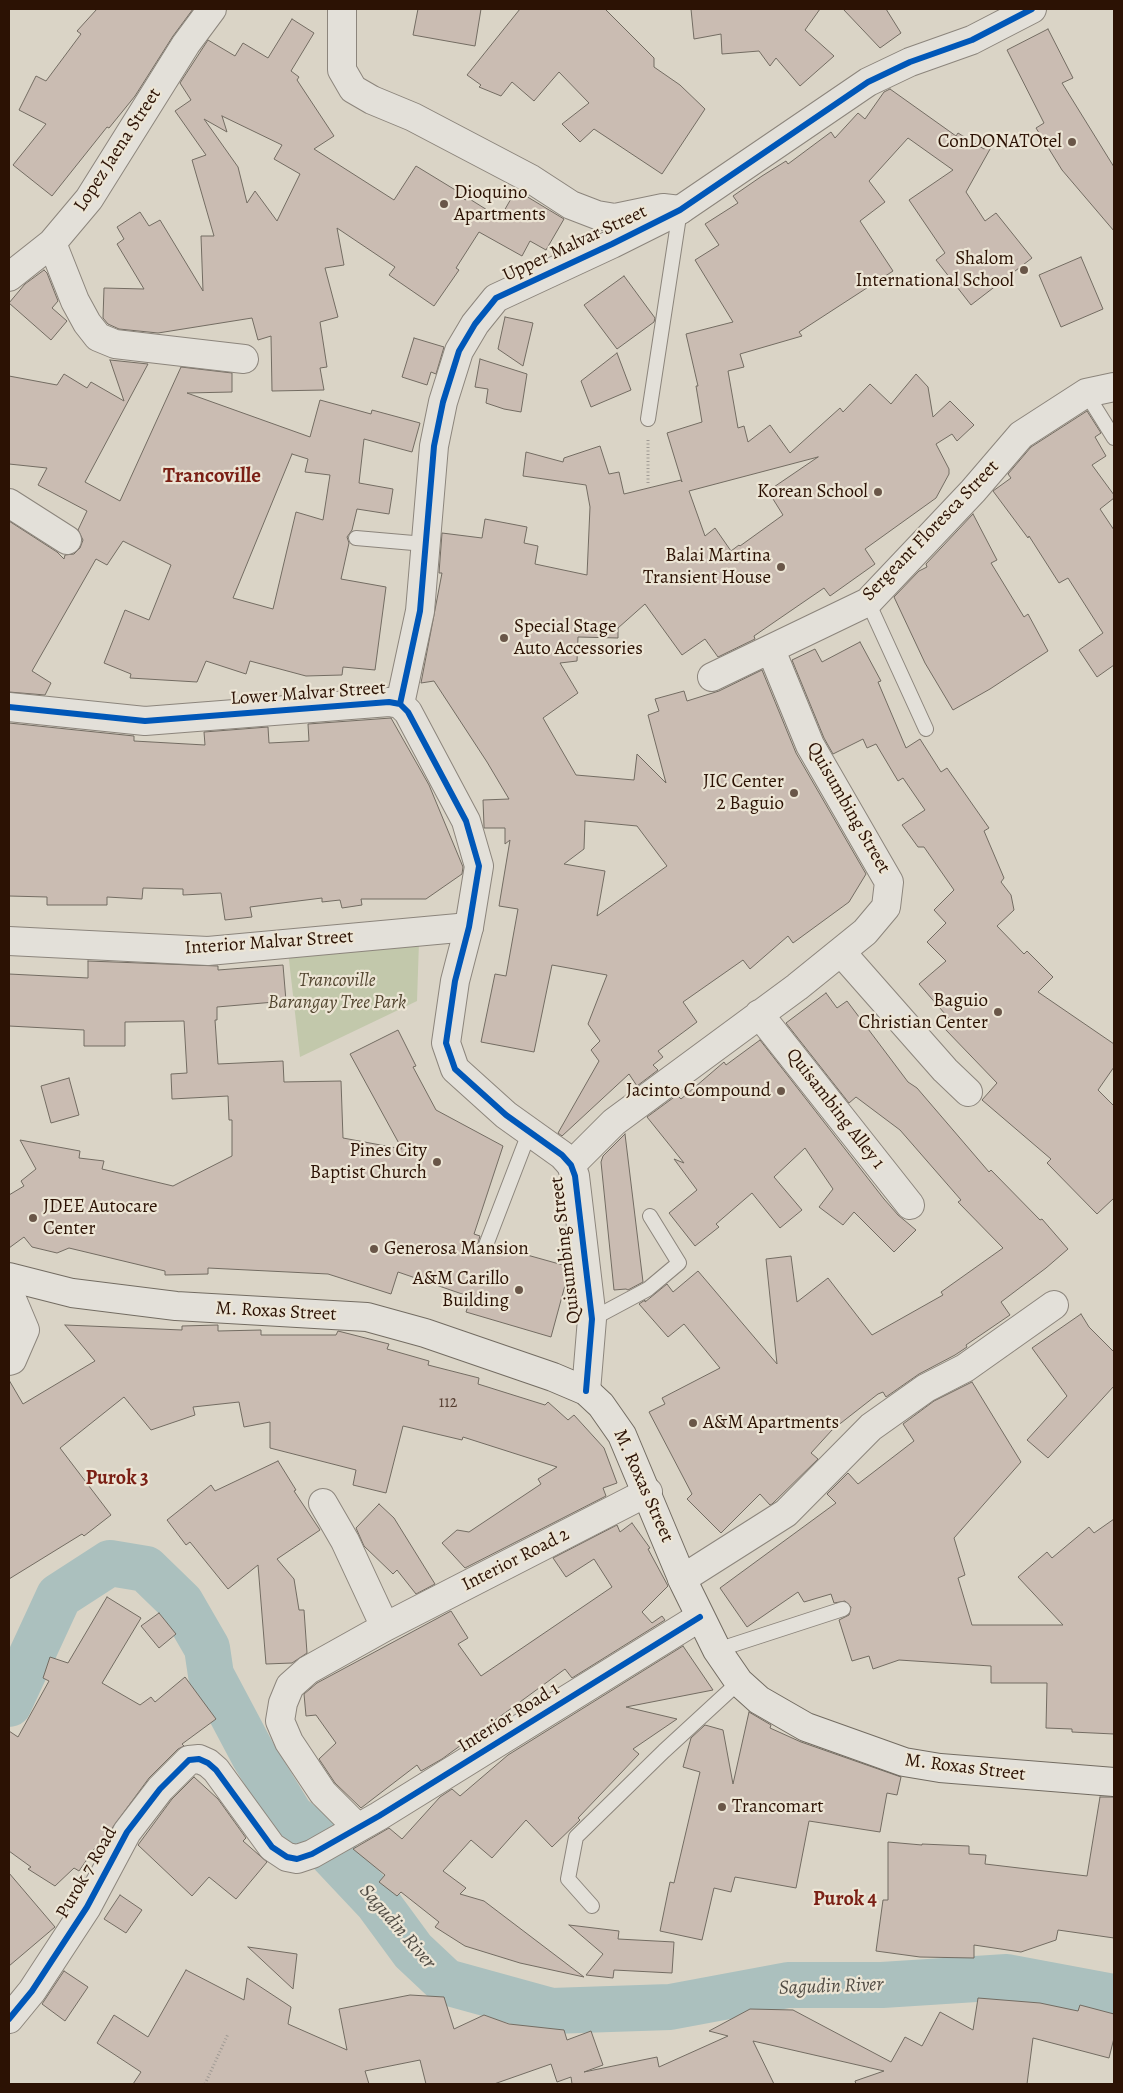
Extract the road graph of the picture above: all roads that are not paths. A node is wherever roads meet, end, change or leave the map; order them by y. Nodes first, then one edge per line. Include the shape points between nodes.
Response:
1 (212, 9) edge
2 (342, 9) edge
3 (1032, 9) edge
4 (680, 210) junction
5 (52, 243) junction
6 (9, 277) edge
7 (244, 359) dead end
8 (1114, 388) edge
9 (1086, 393) junction
10 (648, 419) road end
11 (1114, 438) edge
12 (9, 503) edge
13 (356, 538) dead end
14 (67, 540) dead end
15 (425, 544) junction
16 (868, 602) junction
17 (771, 650) junction
18 (712, 676) dead end
19 (400, 704) junction
20 (9, 707) edge
21 (926, 729) dead end
22 (469, 927) junction
23 (9, 941) edge
24 (841, 952) junction
25 (759, 1014) junction
26 (968, 1092) dead end
27 (529, 1133) junction
28 (571, 1165) junction
29 (910, 1205) dead end
30 (650, 1216) dead end
31 (486, 1245) dead end
32 (9, 1277) edge
33 (9, 1292) edge
34 (1054, 1305) dead end
35 (592, 1319) junction
36 (9, 1361) edge
37 (586, 1391) junction
38 (648, 1492) junction
39 (323, 1503) dead end
40 (682, 1579) junction
41 (843, 1609) dead end
42 (700, 1617) junction
43 (385, 1627) junction
44 (717, 1650) junction
45 (739, 1682) junction
46 (1114, 1782) edge
47 (358, 1828) junction
48 (322, 1848) joint
49 (592, 1906) dead end
50 (9, 2019) edge

1 - 5 street, Lopez Jaena Street via 186,44 89,199
2 - 4 street, Upper Malvar Street via 342,70 353,89 414,117 531,179 571,205 597,215 615,218 663,208
3 - 4 street, Upper Malvar Street via 972,40 910,62 868,82
4 - 10 lane
4 - 15 street, Upper Malvar Street via 496,298 475,324 459,350 443,402 434,446
5 - 6 street, Lopez Jaena Street
5 - 7 street via 87,324 98,337 115,344
8 - 9 street, Sergeant Floresca Street
9 - 11 lane
9 - 16 street, Sergeant Floresca Street via 1021,435
12 - 14 street
13 - 15 lane
15 - 19 street, Upper Malvar Street via 420,611
16 - 17 street, Sergeant Floresca Street
16 - 21 lane
17 - 18 street, Sergeant Floresca Street
17 - 24 street, Quisumbing Street via 810,744 889,882 886,907 865,932
19 - 20 street, Lower Malvar Street via 389,702 145,721
19 - 22 street, Lower Malvar Street via 408,712 466,821 479,866
22 - 23 street, Interior Malvar Street via 208,951
22 - 27 street, Lower Malvar Street via 455,981 446,1043 456,1069
24 - 25 street, Quisumbing Street
24 - 26 street
25 - 28 street, Quisumbing Street via 614,1122
25 - 29 street, Quisambing Alley 1
27 - 28 street, Lower Malvar Street
27 - 31 lane
28 - 35 street, Quisumbing Street
30 - 35 lane via 679,1264 648,1289
32 - 37 street, M. Roxas Street via 72,1293 176,1306 367,1317 434,1336
33 - 36 street via 25,1330
34 - 40 street via 965,1368 926,1388 871,1428 786,1513
35 - 37 street, Quisumbing Street
37 - 38 street, M. Roxas Street via 622,1435
38 - 40 street, M. Roxas Street
38 - 43 street, Interior Road 2
39 - 43 street via 345,1541
40 - 42 street, M. Roxas Street
41 - 44 lane
42 - 44 street, M. Roxas Street
42 - 47 street, Interior Road 1
43 - 47 street, Interior Road 2 via 308,1670 290,1686 280,1720 289,1742 323,1793
44 - 45 street, M. Roxas Street
45 - 46 street, M. Roxas Street via 759,1700 806,1727 904,1762 940,1768
45 - 49 lane via 576,1838 568,1879
47 - 48 street, Interior Road 1
48 - 50 street, Purok 7 Road via 297,1859 287,1857 272,1847 216,1770 199,1759 189,1760 160,1789 127,1832 87,1907 32,1991

